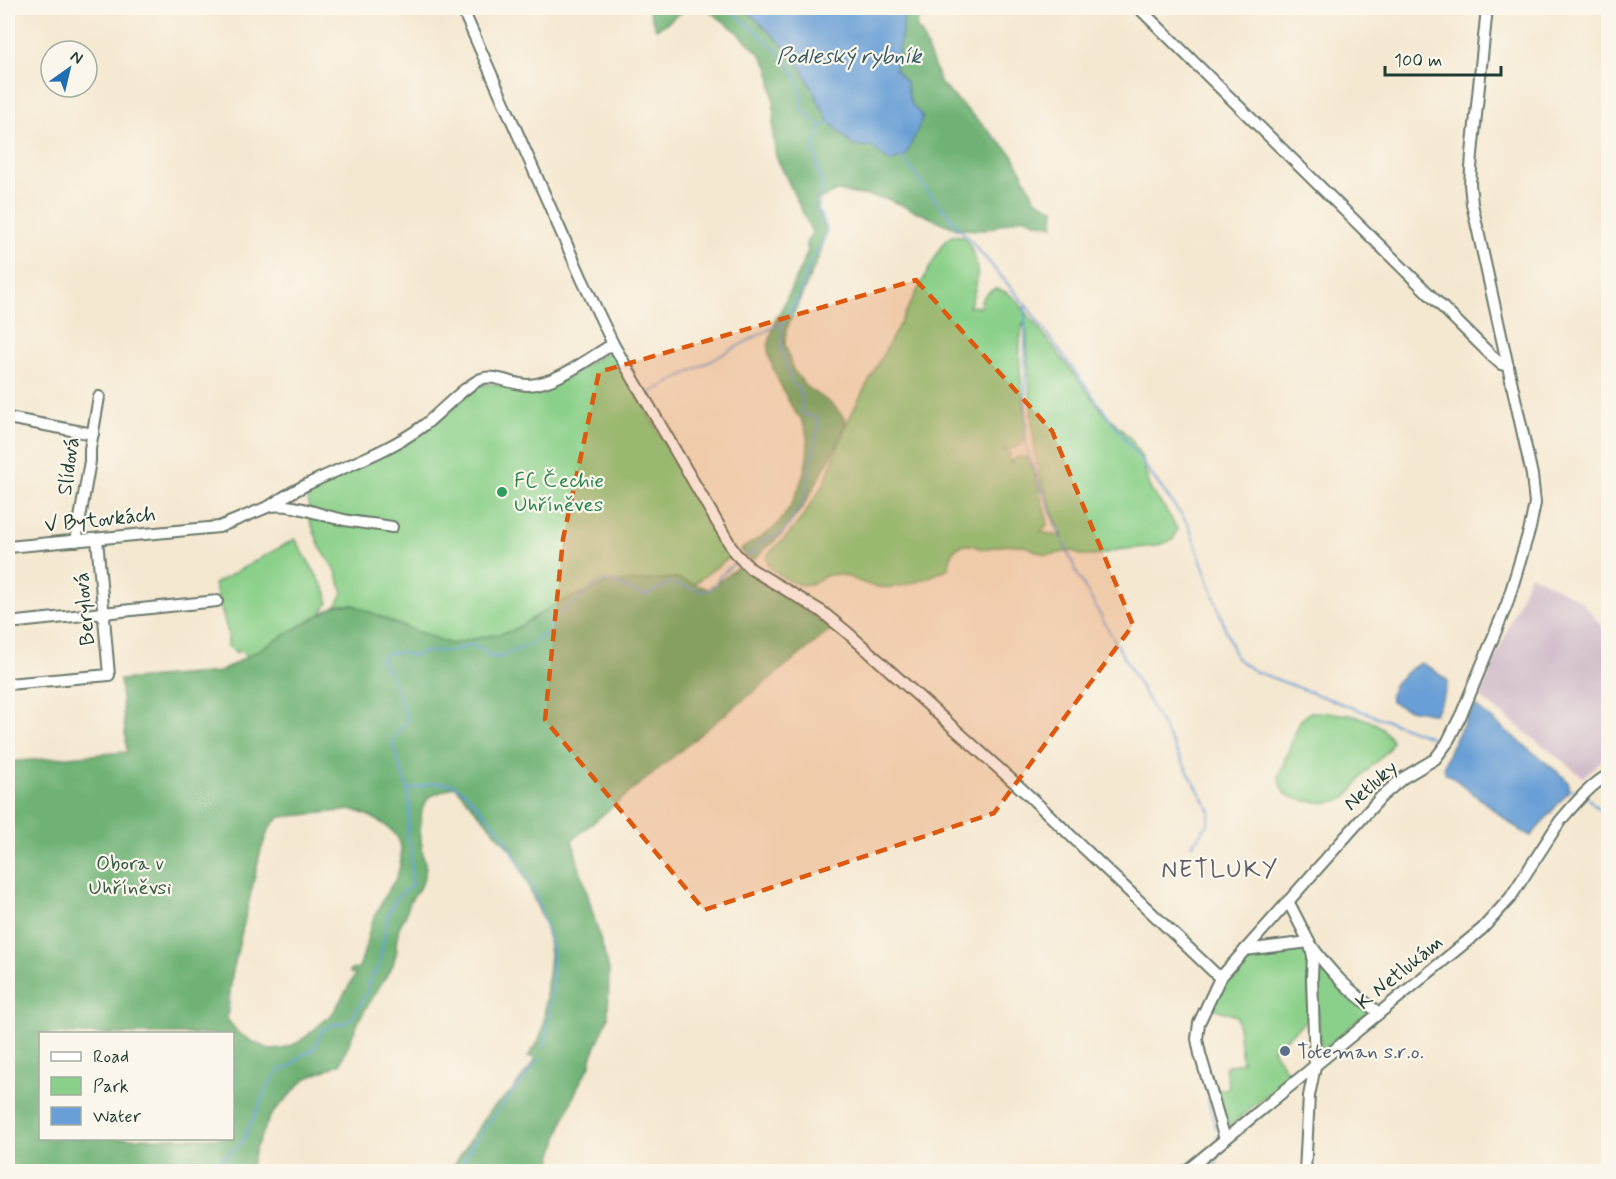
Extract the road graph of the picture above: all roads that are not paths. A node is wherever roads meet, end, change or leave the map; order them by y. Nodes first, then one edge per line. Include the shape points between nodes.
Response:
1 (462, 8) edge
2 (1138, 8) edge
3 (1487, 8) edge
4 (613, 344) junction
5 (1508, 366) junction
6 (99, 397) dead end
7 (8, 418) edge
8 (93, 434) junction
9 (305, 485) junction
10 (270, 506) junction
11 (303, 508) junction
12 (392, 527) dead end
13 (97, 539) junction
14 (76, 541) junction
15 (8, 547) edge
16 (217, 602) dead end
17 (105, 614) junction
18 (8, 623) edge
19 (8, 684) edge
20 (1608, 775) edge
21 (1288, 901) junction
22 (1309, 942) junction
23 (1245, 950) junction
24 (1220, 978) junction
25 (1379, 1013) junction
26 (1315, 1066) junction
27 (1225, 1139) junction
28 (1185, 1172) edge
29 (1305, 1172) edge

1 - 4 street
2 - 5 street via 1493,357
3 - 5 street, Netluky via 1470,184
4 - 9 street, V Bytovkách via 555,379 540,383 516,384 484,378 396,443
4 - 24 street via 738,557 849,633 1025,792
5 - 21 street, Netluky via 1532,475 1534,503 1507,604 1447,743 1435,759 1381,796
6 - 8 street, Slídová
7 - 8 street
8 - 14 street, Slídová
9 - 10 street, V Bytovkách
9 - 11 street
10 - 11 street
10 - 13 street, V Bytovkách via 219,527
11 - 12 street via 342,520
13 - 14 street, V Bytovkách
13 - 17 street, Berylová
14 - 15 street, V Bytovkách
16 - 17 street
17 - 18 street
17 - 19 street, Berylová via 109,675
20 - 25 street, K Netlukám via 1565,816 1491,921
21 - 22 street
21 - 23 street, Netluky
22 - 23 street
22 - 25 street via 1323,964
22 - 26 street via 1313,956
23 - 24 street, Netluky
24 - 27 street, Netluky via 1199,1023 1197,1039
25 - 26 street, K Netlukám
26 - 27 street, K Netlukám
26 - 29 street via 1309,1096
27 - 28 street, K Netlukám

